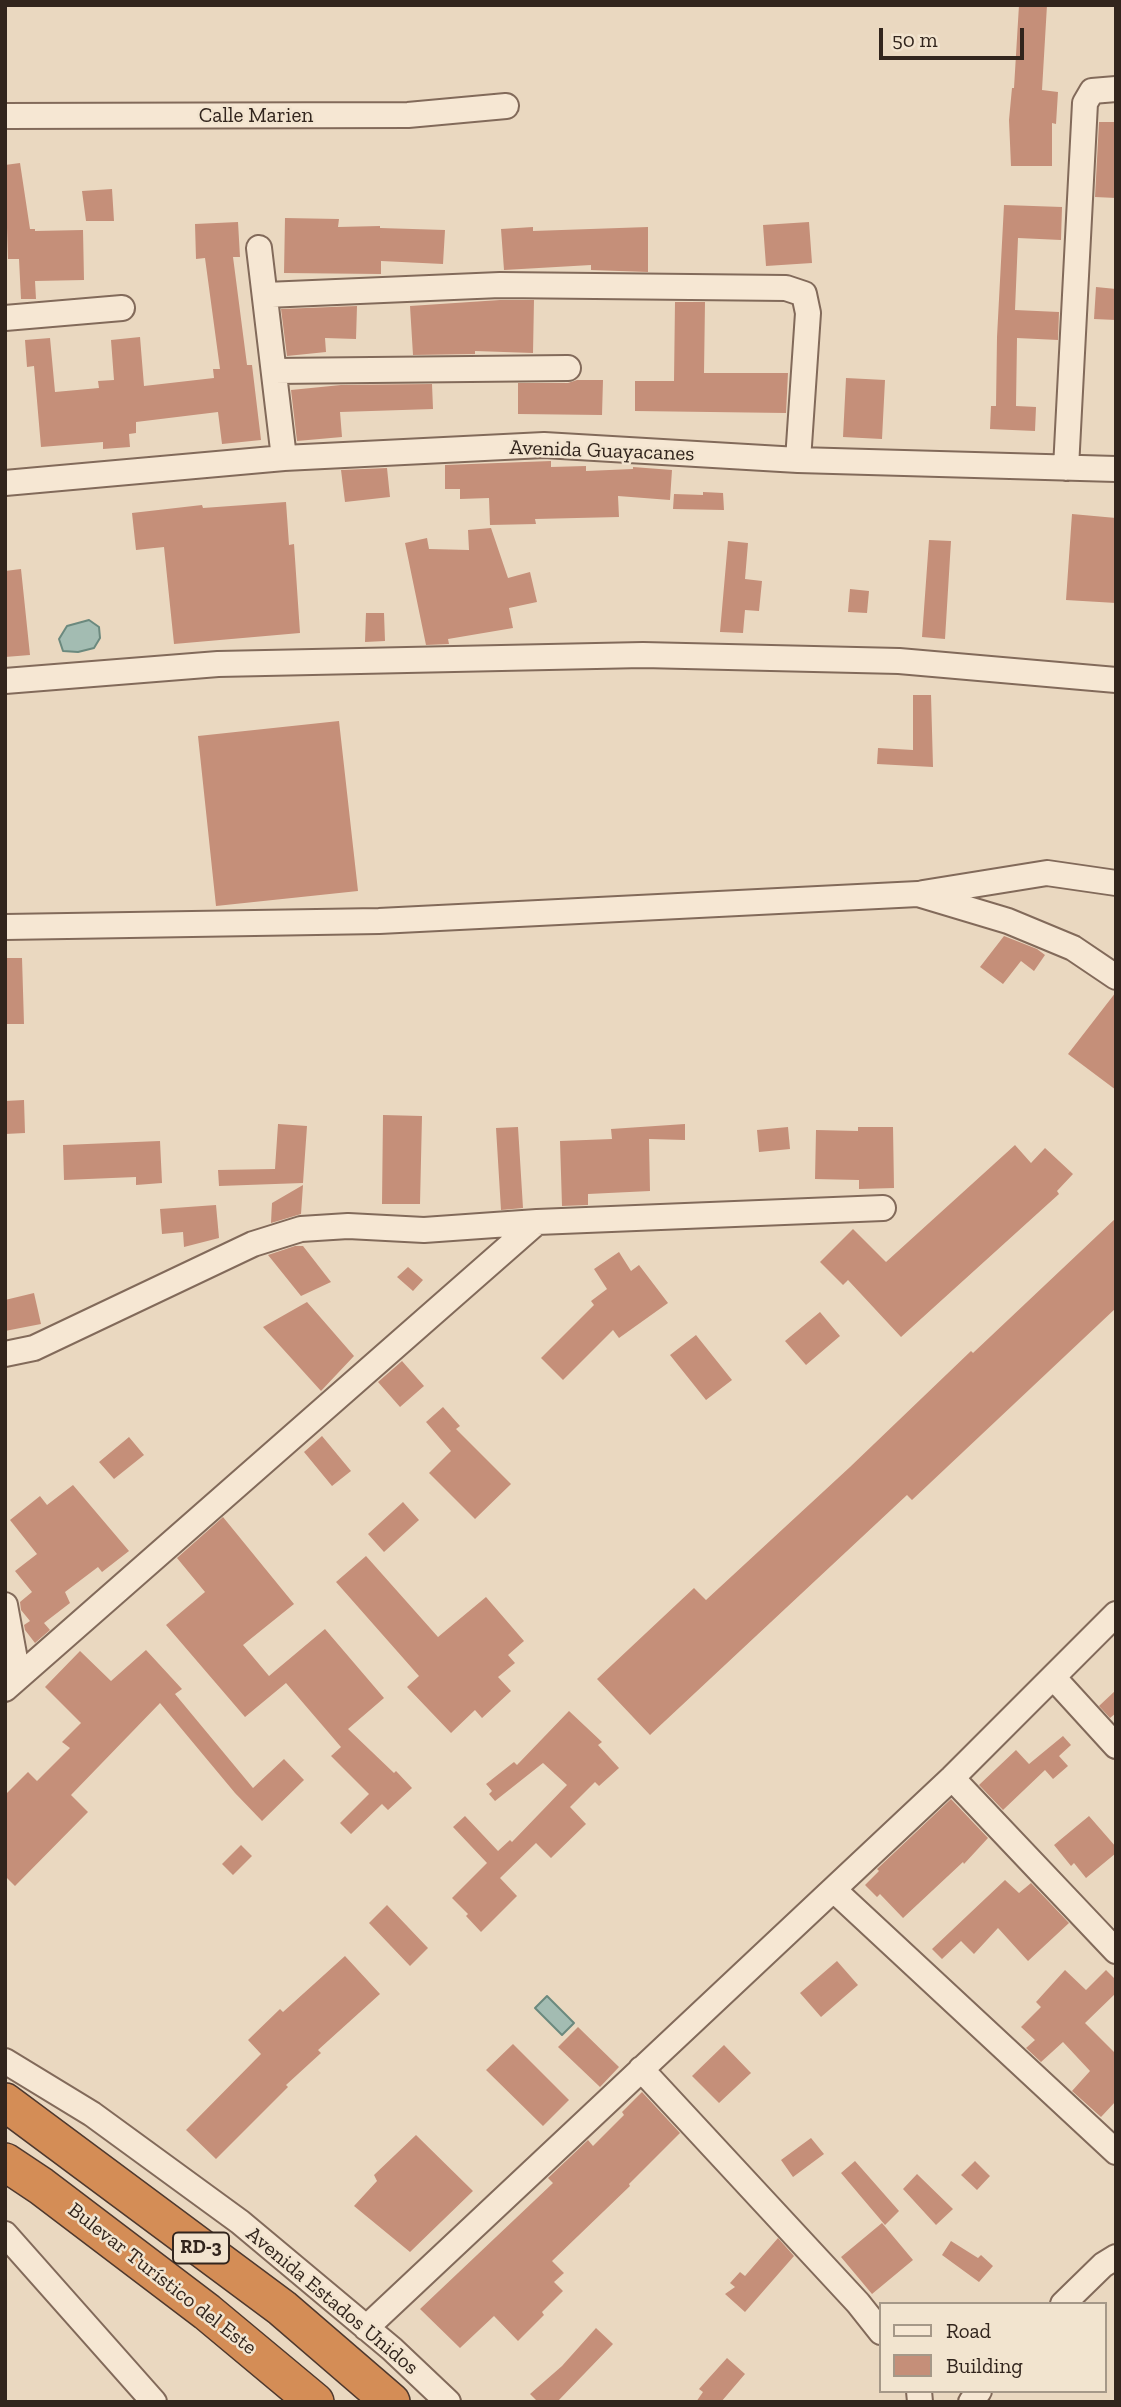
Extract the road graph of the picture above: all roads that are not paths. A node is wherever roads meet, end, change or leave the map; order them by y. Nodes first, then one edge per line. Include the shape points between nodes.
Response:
1 (1116, 89) edge
2 (506, 106) dead end
3 (5, 116) edge
4 (259, 248) dead end
5 (266, 295) junction
6 (122, 308) dead end
7 (5, 318) edge
8 (568, 368) dead end
9 (274, 371) junction
10 (284, 458) junction
11 (798, 460) junction
12 (1066, 468) junction
13 (1116, 469) edge
14 (5, 483) edge
15 (5, 681) edge
16 (1116, 681) edge
17 (1116, 883) edge
18 (918, 894) junction
19 (5, 927) edge
20 (1116, 977) edge
21 (883, 1208) dead end
22 (537, 1222) junction
23 (5, 1354) edge
24 (5, 1605) edge
25 (1116, 1614) edge
26 (1053, 1677) junction
27 (12, 1682) edge
28 (1116, 1746) edge
29 (952, 1778) junction
30 (834, 1889) junction
31 (1116, 1951) edge
32 (5, 2061) edge
33 (641, 2069) junction
34 (5, 2102) edge
35 (1116, 2152) edge
36 (5, 2162) edge
37 (5, 2234) edge
38 (1116, 2257) edge
39 (1065, 2302) edge
40 (366, 2328) junction
41 (880, 2331) edge
42 (154, 2402) edge
43 (315, 2402) edge
44 (391, 2402) edge
45 (448, 2402) edge

1 - 12 street via 1092,92 1085,103
2 - 3 street, Calle Marien via 408,115
4 - 5 street
5 - 9 street
5 - 11 street via 499,285 786,288 804,294 808,313
6 - 7 street
8 - 9 street
9 - 10 street
10 - 11 street, Avenida Guayacanes via 544,445
10 - 14 street, Avenida Guayacanes
11 - 12 street, Avenida Guayacanes
12 - 13 street, Avenida Guayacanes
15 - 16 street via 218,664 643,655 899,661
17 - 18 street via 1047,873
18 - 19 street via 379,921
18 - 20 street via 1073,948
21 - 22 street
22 - 23 street via 424,1230 301,1229 253,1244 34,1348
22 - 27 street
24 - 27 street
25 - 26 street
26 - 28 street
26 - 29 street
29 - 30 street
29 - 31 street
30 - 33 street
30 - 35 street
32 - 40 street, Avenida Estados Unidos via 92,2114 240,2222
33 - 40 street
33 - 41 street
34 - 44 highway, RD-3 via 282,2308
36 - 43 highway, Bulevar Turístico del Este / RD-3 via 207,2312
37 - 42 street
38 - 39 street
40 - 45 street, Avenida Estados Unidos

